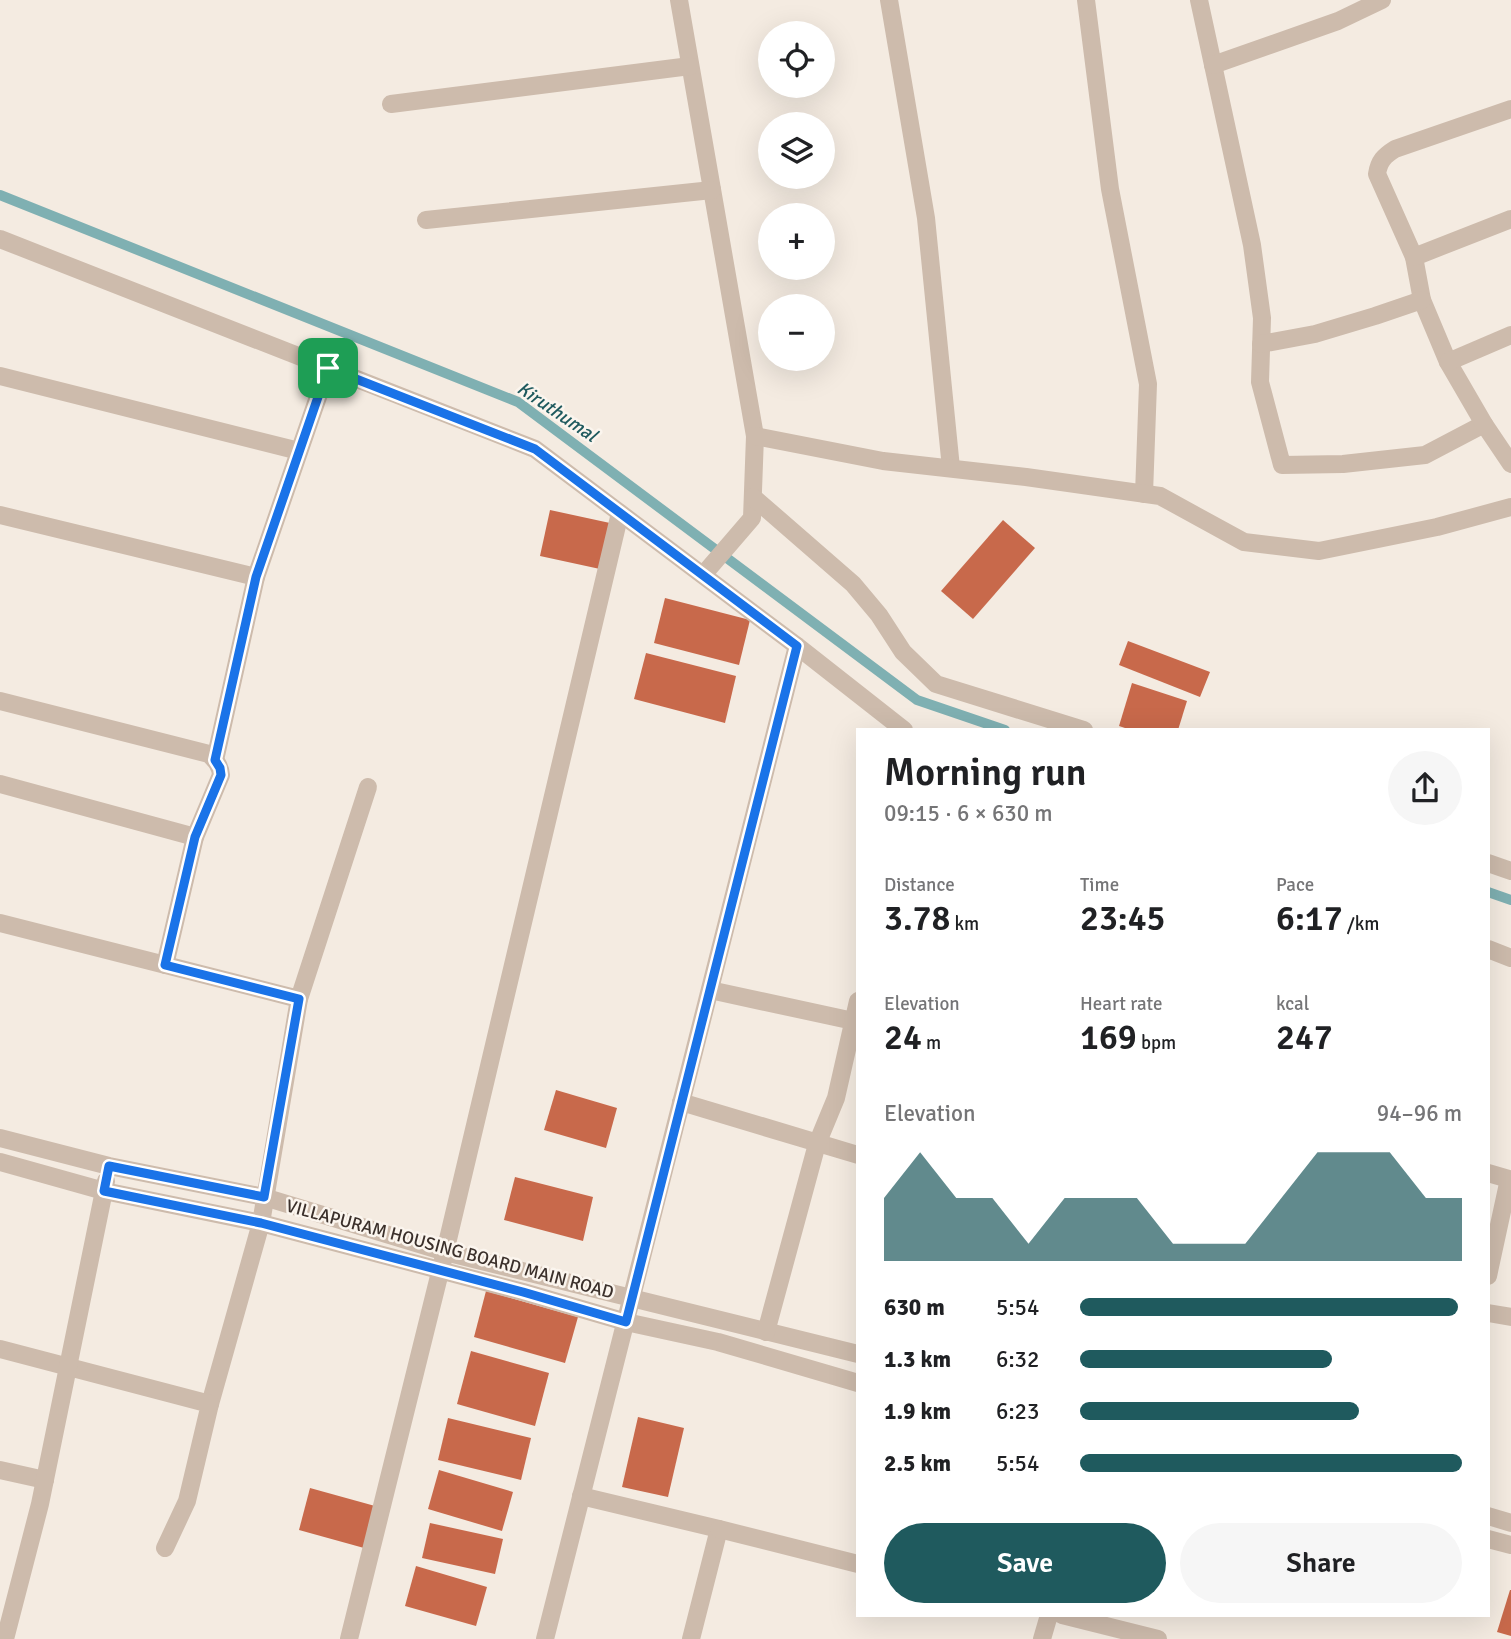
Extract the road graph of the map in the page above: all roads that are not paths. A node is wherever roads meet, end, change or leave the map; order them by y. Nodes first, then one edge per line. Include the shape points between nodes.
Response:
1 (678, 0) edge
2 (889, 0) edge
3 (1086, 0) edge
4 (1199, 0) edge
5 (1382, 0) edge
6 (1213, 65) junction
7 (690, 66) junction
8 (391, 104) dead end
9 (1511, 109) edge
10 (712, 190) junction
11 (1511, 219) edge
12 (426, 220) dead end
13 (2, 245) edge
14 (1414, 257) junction
15 (1422, 300) junction
16 (1511, 335) edge
17 (1261, 344) junction
18 (1448, 362) junction
19 (328, 368) junction
20 (0, 376) edge
21 (1484, 424) junction
22 (755, 436) junction
23 (299, 451) junction
24 (1511, 464) edge
25 (951, 468) junction
26 (1144, 494) junction
27 (753, 497) junction
28 (1511, 507) edge
29 (620, 513) junction
30 (0, 515) edge
31 (708, 569) junction
32 (256, 577) junction
33 (797, 646) junction
34 (0, 701) edge
35 (901, 728) edge
36 (1078, 728) edge
37 (215, 760) junction
38 (0, 784) edge
39 (368, 787) dead end
40 (195, 837) junction
41 (1490, 864) edge
42 (1511, 871) edge
43 (0, 923) edge
44 (1490, 950) edge
45 (1511, 958) edge
46 (165, 965) junction
47 (710, 990) junction
48 (299, 999) junction
49 (856, 1021) edge
50 (681, 1102) junction
51 (0, 1138) edge
52 (817, 1144) junction
53 (856, 1154) edge
54 (0, 1162) edge
55 (109, 1166) junction
56 (1490, 1174) edge
57 (104, 1191) junction
58 (264, 1197) junction
59 (261, 1223) junction
60 (445, 1252) junction
61 (1490, 1267) edge
62 (440, 1270) junction
63 (632, 1299) junction
64 (1490, 1313) edge
65 (1511, 1317) edge
66 (626, 1322) junction
67 (766, 1332) junction
68 (0, 1349) edge
69 (856, 1354) edge
70 (68, 1366) junction
71 (856, 1381) edge
72 (210, 1404) junction
73 (0, 1470) edge
74 (45, 1480) junction
75 (581, 1496) junction
76 (1490, 1517) edge
77 (1511, 1523) edge
78 (719, 1529) junction
79 (1490, 1540) edge
80 (1511, 1545) edge
81 (165, 1548) dead end
82 (856, 1563) edge
83 (1048, 1617) edge
84 (1070, 1617) edge
85 (5, 1639) edge
86 (349, 1639) edge
87 (545, 1639) edge
88 (691, 1639) edge
89 (1042, 1639) edge
90 (1158, 1639) edge

1 - 7 street
2 - 25 street via 926,218
3 - 26 street via 1110,188 1148,384
4 - 6 street
5 - 6 street via 1338,21
6 - 17 street via 1252,244
7 - 8 street
7 - 10 street
9 - 14 street via 1395,149 1378,165 1380,183
10 - 12 street
10 - 22 street
11 - 14 street
13 - 19 street
14 - 15 street
15 - 17 street via 1315,334
15 - 18 street
16 - 18 street
17 - 21 street via 1260,382 1283,465 1424,455
18 - 21 street
19 - 23 street
19 - 29 street via 535,449
20 - 23 street
21 - 24 street
22 - 25 street via 883,461
22 - 27 street
23 - 32 street
25 - 26 street
26 - 28 street via 1160,496 1244,542 1319,551
27 - 31 street via 752,518
27 - 36 street via 853,584 903,652 936,684
29 - 31 street
29 - 60 street
30 - 32 street
31 - 33 street
32 - 37 street
33 - 35 street
33 - 47 street
34 - 37 street via 209,754
37 - 40 street via 221,775
38 - 40 street
39 - 48 street
40 - 46 street
41 - 42 street
43 - 46 street
44 - 45 street
46 - 48 street
47 - 49 street
47 - 50 street
48 - 58 street
49 - 52 street via 836,1098
50 - 52 street
50 - 63 street
51 - 55 street, VILLAPURAM HOUSING BOARD MAIN ROAD
52 - 53 street
52 - 67 street
54 - 57 street, VILLAPURAM HOUSING BOARD MAIN ROAD
55 - 57 street
55 - 58 street, VILLAPURAM HOUSING BOARD MAIN ROAD
56 - 61 street via 1509,1179
57 - 59 street, VILLAPURAM HOUSING BOARD MAIN ROAD
57 - 70 street
58 - 59 street
58 - 60 street, VILLAPURAM HOUSING BOARD MAIN ROAD
59 - 62 street, VILLAPURAM HOUSING BOARD MAIN ROAD
59 - 72 street
60 - 62 street
60 - 63 street, VILLAPURAM HOUSING BOARD MAIN ROAD
62 - 66 street, VILLAPURAM HOUSING BOARD MAIN ROAD
62 - 86 street
63 - 66 street
63 - 67 street, VILLAPURAM HOUSING BOARD MAIN ROAD
64 - 65 street
66 - 71 street, VILLAPURAM HOUSING BOARD MAIN ROAD via 718,1342
66 - 75 street
67 - 69 street, VILLAPURAM HOUSING BOARD MAIN ROAD
68 - 70 street
70 - 72 street
70 - 74 street
72 - 81 street via 187,1502
73 - 74 street
74 - 85 street
75 - 78 street
75 - 87 street
76 - 77 street
78 - 82 street
78 - 88 street
79 - 80 street
83 - 89 street
84 - 90 street

